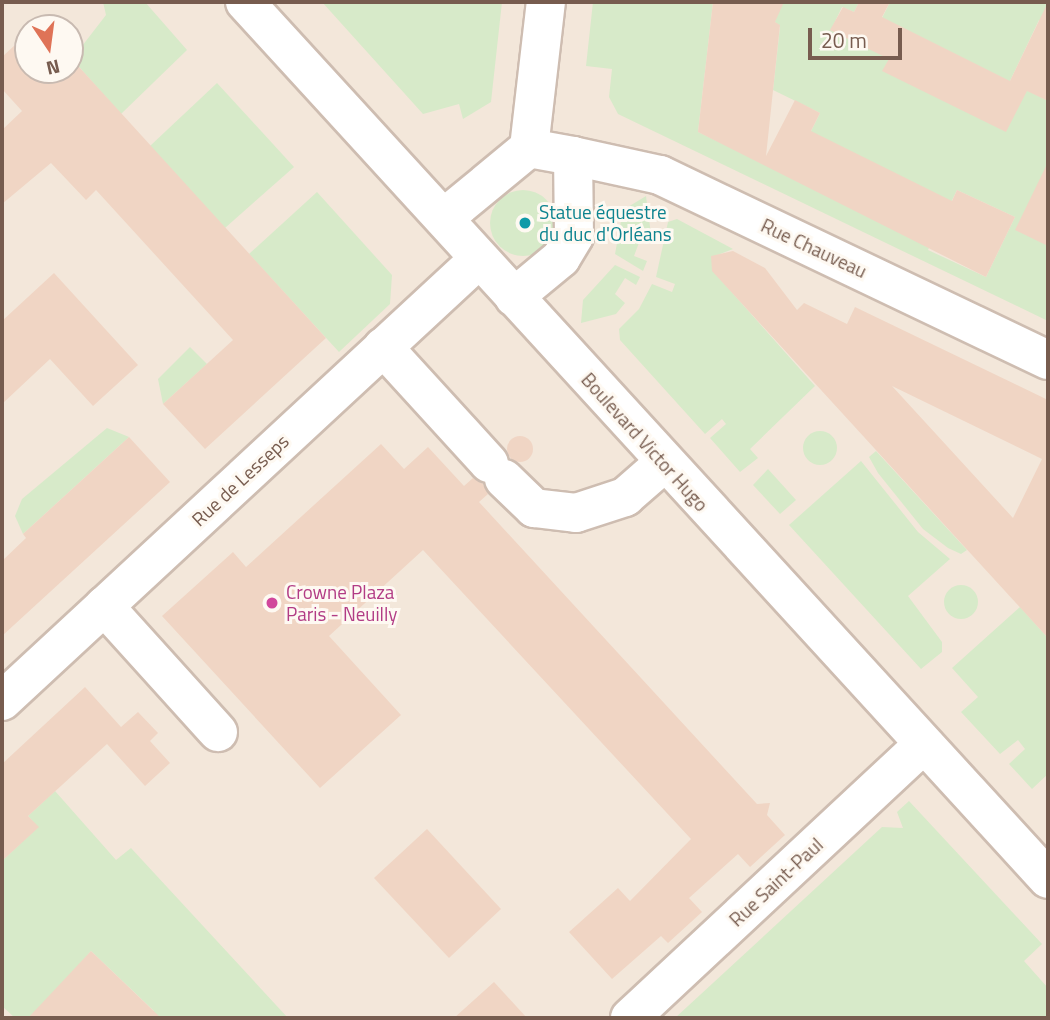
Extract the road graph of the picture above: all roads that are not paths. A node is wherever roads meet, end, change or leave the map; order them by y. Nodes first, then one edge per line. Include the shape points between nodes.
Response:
1 (245, 2) edge
2 (546, 2) edge
3 (529, 148) junction
4 (573, 156) junction
5 (444, 218) junction
6 (479, 259) junction
7 (514, 297) junction
8 (383, 347) junction
9 (1048, 359) edge
10 (664, 463) junction
11 (99, 611) junction
12 (2, 701) edge
13 (213, 736) dead end
14 (922, 746) junction
15 (1048, 879) edge
16 (630, 1018) edge

1 - 5 street, Boulevard Victor Hugo
2 - 3 street
3 - 4 street, Rue Chauveau
3 - 5 street
4 - 7 street via 574,236 561,258
4 - 9 street, Rue Chauveau via 660,175
5 - 6 street, Boulevard Victor Hugo
6 - 7 street, Boulevard Victor Hugo
6 - 8 street, Rue de Lesseps
7 - 10 street, Boulevard Victor Hugo
8 - 10 street via 534,508 576,513 625,497
8 - 11 street, Rue de Lesseps
10 - 14 street, Boulevard Victor Hugo
11 - 12 street, Rue de Lesseps
11 - 13 street
14 - 15 street, Boulevard Victor Hugo
14 - 16 street, Rue Saint-Paul

